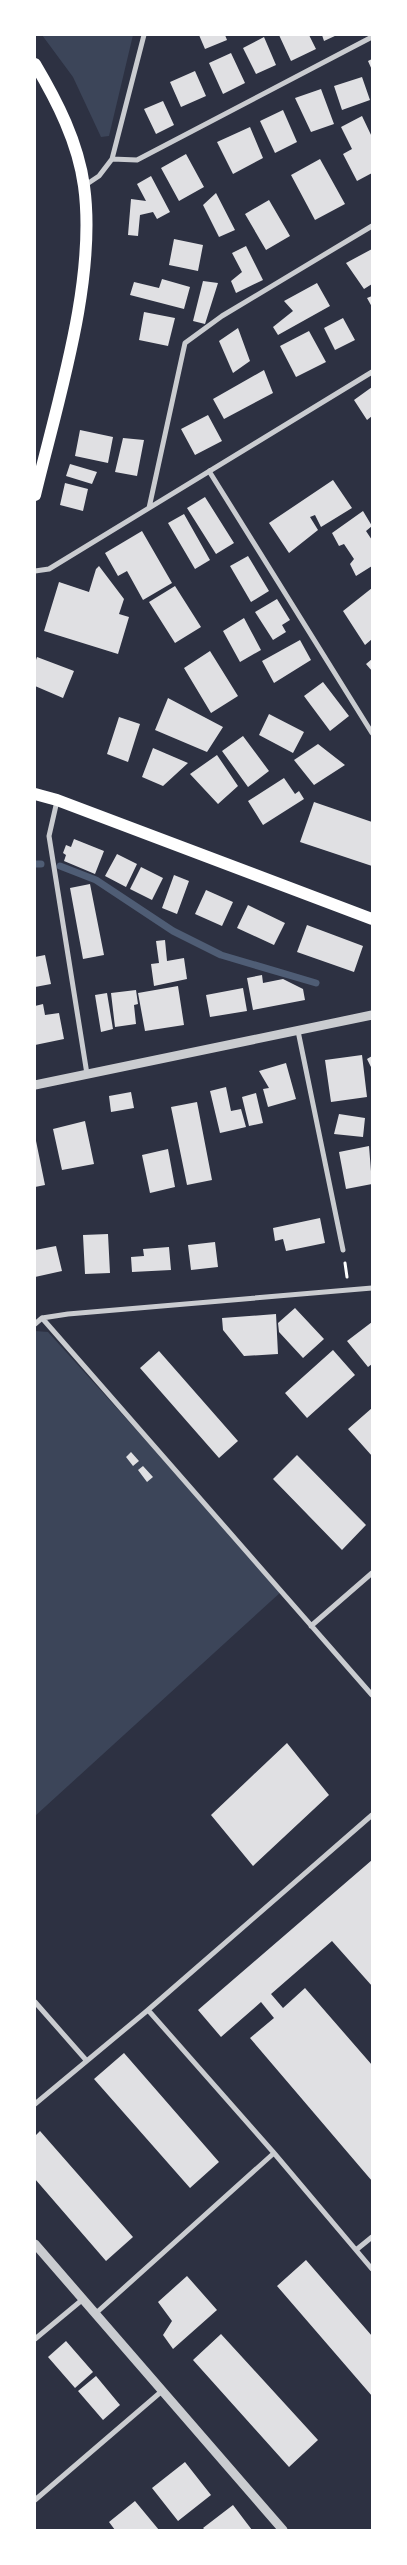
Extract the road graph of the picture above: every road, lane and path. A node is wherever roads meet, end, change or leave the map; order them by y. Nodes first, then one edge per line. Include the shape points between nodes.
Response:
1 (144, 35) edge
2 (372, 37) edge
3 (35, 64) edge
4 (112, 159) junction
5 (84, 186) junction
6 (372, 226) edge
7 (372, 372) edge
8 (209, 471) junction
9 (35, 495) edge
10 (149, 508) junction
11 (35, 571) edge
12 (372, 733) edge
13 (35, 794) edge
14 (58, 800) junction
15 (372, 919) edge
16 (372, 1016) edge
17 (298, 1031) junction
18 (87, 1074) junction
19 (35, 1085) edge
20 (343, 1250) dead end
21 (372, 1288) edge
22 (42, 1318) junction
23 (35, 1324) edge
24 (372, 1573) edge
25 (311, 1626) junction
26 (372, 1695) edge
27 (372, 1815) edge
28 (35, 2002) edge
29 (148, 2010) junction
30 (86, 2060) junction
31 (35, 2104) edge
32 (274, 2153) junction
33 (372, 2236) edge
34 (35, 2244) edge
35 (356, 2250) junction
36 (372, 2269) edge
37 (82, 2300) junction
38 (95, 2314) junction
39 (35, 2339) edge
40 (162, 2391) junction
41 (35, 2500) edge
42 (284, 2530) edge

1 - 4 street
2 - 4 street via 138,160
3 - 5 main road via 57,102
4 - 5 street via 99,176
5 - 9 main road via 86,248 80,297
6 - 10 street via 222,316 185,343
7 - 8 street
8 - 10 street
8 - 12 street
10 - 11 street via 49,569
13 - 14 main road
14 - 15 main road
14 - 18 street via 49,836
16 - 17 street
17 - 18 street
17 - 20 street
18 - 19 street
21 - 22 street
22 - 23 street
22 - 25 street
24 - 25 street
25 - 26 street
27 - 29 street
28 - 30 street
29 - 30 street
29 - 32 street
30 - 31 street
32 - 35 street
32 - 38 street
33 - 35 street
34 - 37 street
35 - 36 street
37 - 38 street
37 - 39 street
38 - 40 street
40 - 41 street
40 - 42 street

